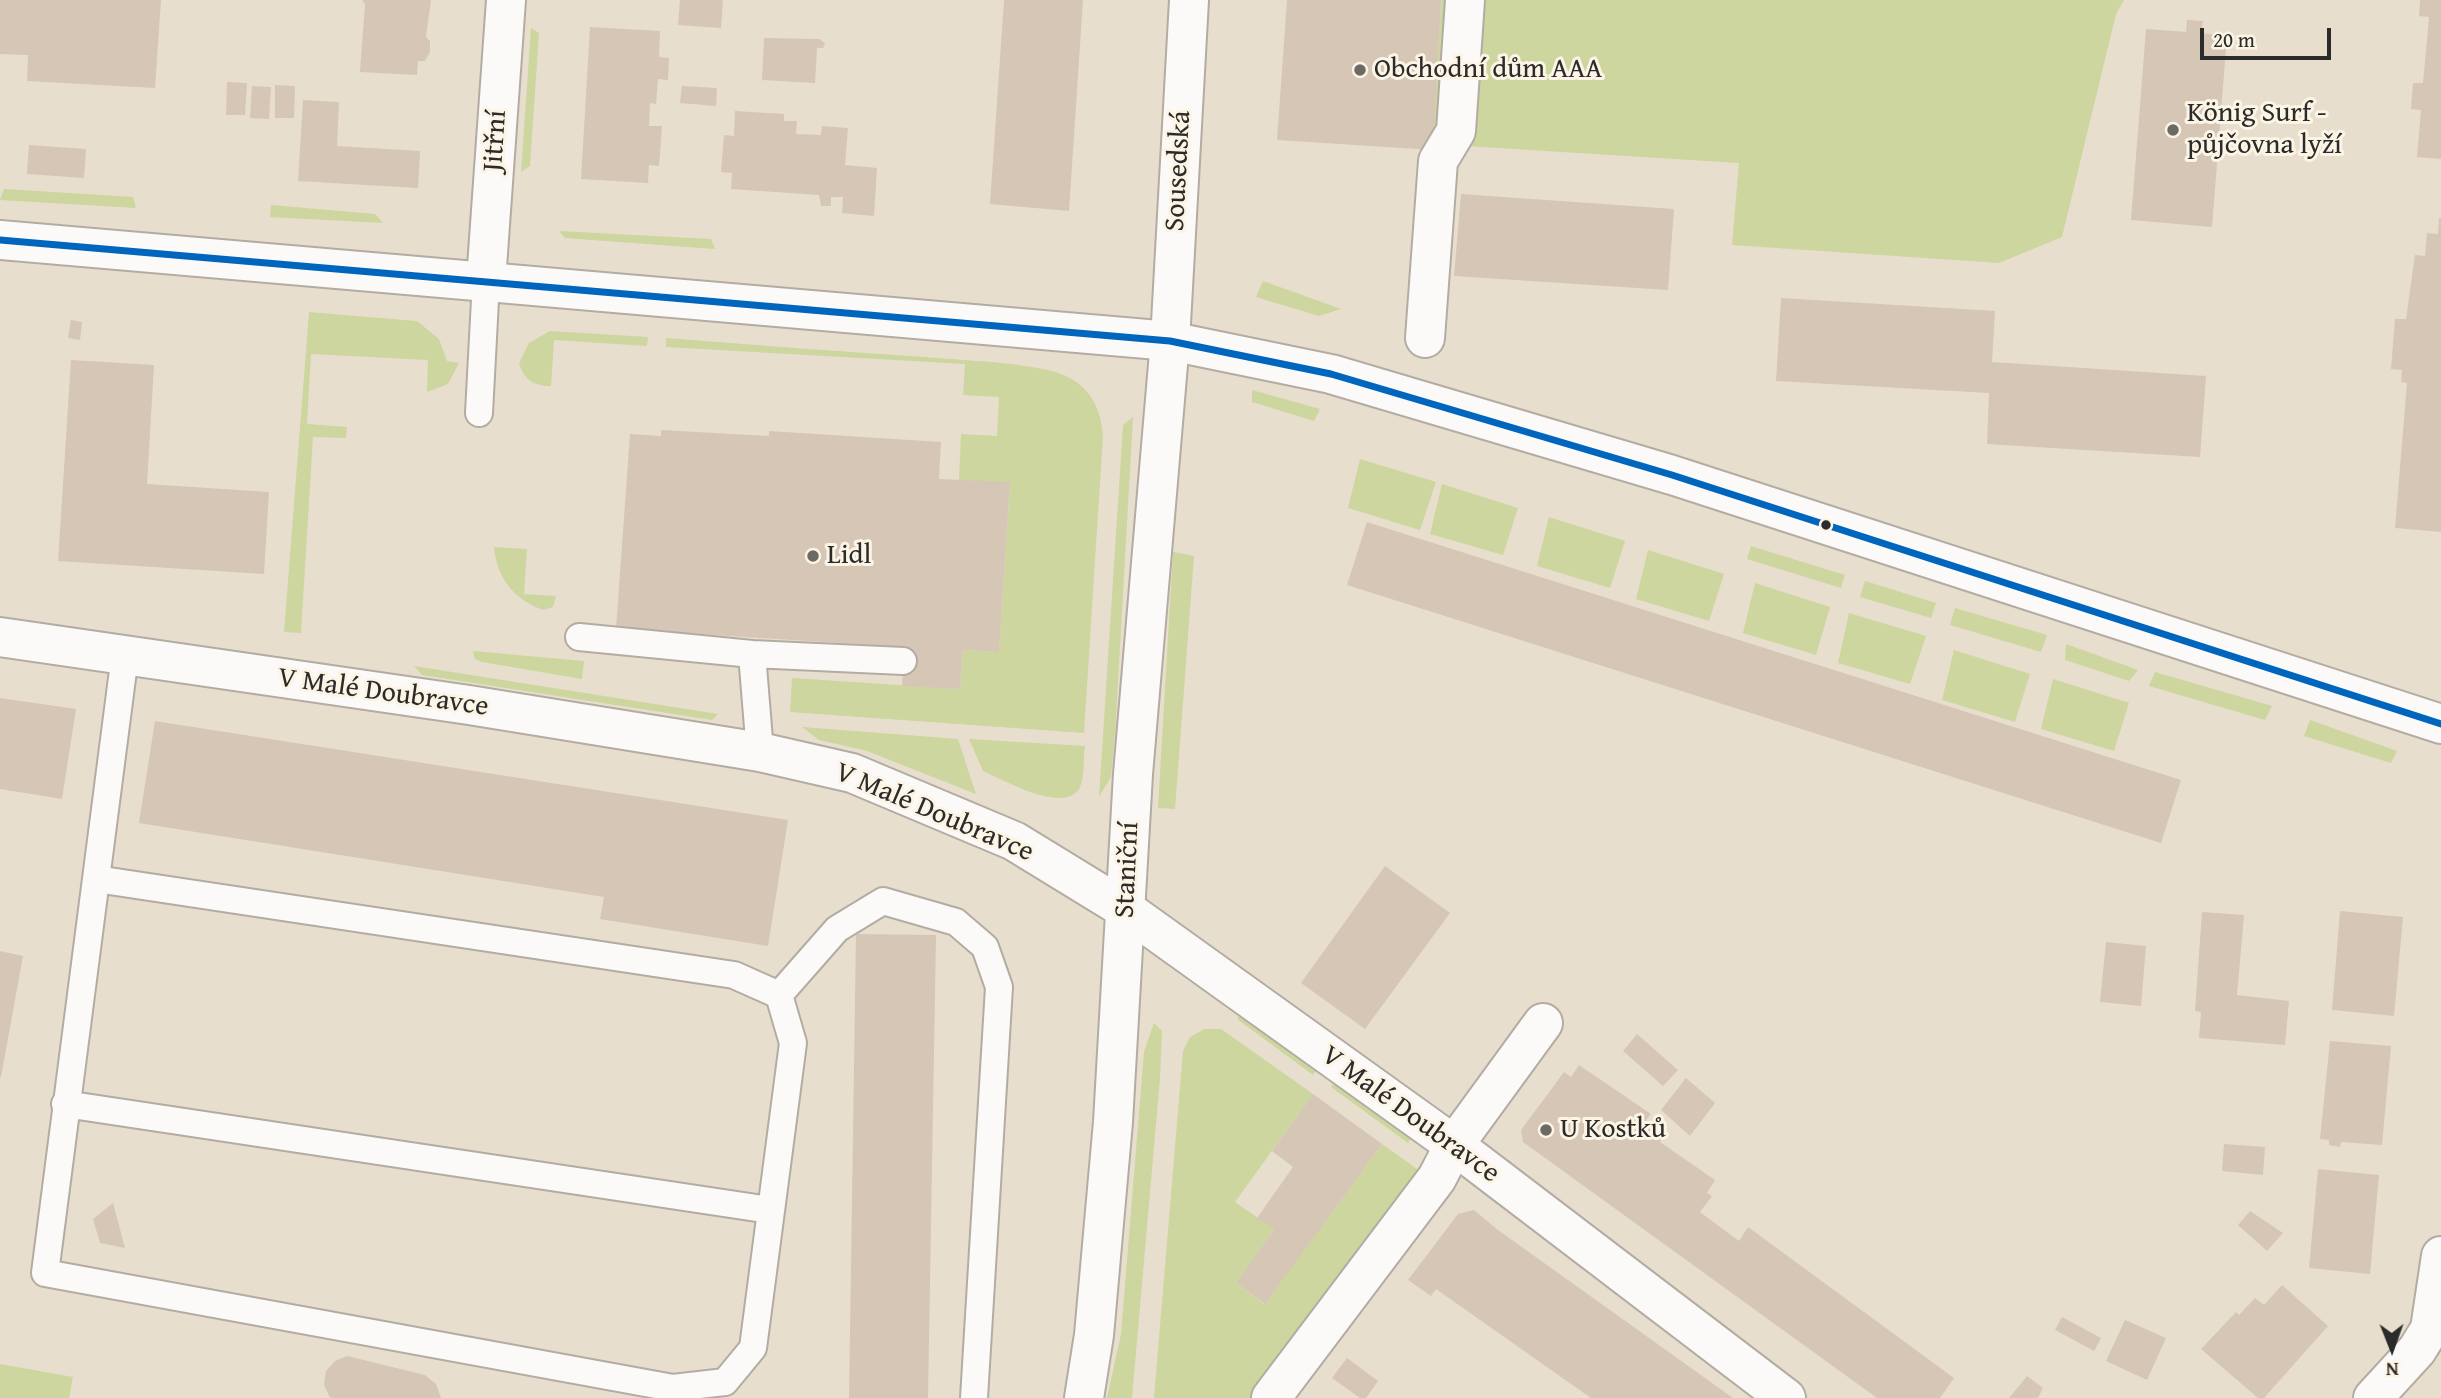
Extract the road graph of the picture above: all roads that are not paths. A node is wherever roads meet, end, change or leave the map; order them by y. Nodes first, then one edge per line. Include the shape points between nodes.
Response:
1 (506, 0) edge
2 (1189, 0) edge
3 (1465, 0) edge
4 (0, 240) edge
5 (486, 281) junction
6 (1425, 338) dead end
7 (1170, 341) junction
8 (479, 413) dead end
9 (0, 637) edge
10 (579, 637) dead end
11 (752, 654) junction
12 (125, 655) junction
13 (903, 661) dead end
14 (2441, 724) edge
15 (760, 752) junction
16 (96, 880) junction
17 (1125, 909) junction
18 (779, 995) junction
19 (1543, 1023) dead end
20 (65, 1104) junction
21 (1454, 1145) junction
22 (770, 1210) junction
23 (2441, 1256) edge
24 (678, 1388) junction
25 (716, 1398) edge
26 (974, 1398) edge
27 (1084, 1398) edge
28 (1270, 1398) edge
29 (1786, 1398) edge
30 (2373, 1398) edge

1 - 5 street, Jitřní
2 - 7 street, Sousedská
3 - 6 street via 1456,131 1438,161
4 - 5 street
5 - 7 street
5 - 8 lane
7 - 14 street via 1331,374 1659,471
7 - 17 street, Staniční
9 - 12 street, V Malé Doubravce
10 - 11 lane
11 - 13 lane
11 - 15 lane
12 - 15 street, V Malé Doubravce
12 - 16 lane
15 - 17 street, V Malé Doubravce via 852,773 1014,841
16 - 18 lane via 734,975
16 - 20 lane
17 - 21 street, V Malé Doubravce
17 - 27 street, Staniční via 1113,1122
18 - 22 lane via 793,1043
18 - 26 lane via 837,929 883,901 956,922 985,947 999,987
19 - 21 street
20 - 22 lane
20 - 24 lane via 44,1273
21 - 28 street via 1437,1178
21 - 29 street, V Malé Doubravce
22 - 24 lane via 753,1348 725,1382
23 - 30 street via 2430,1329
24 - 25 lane

